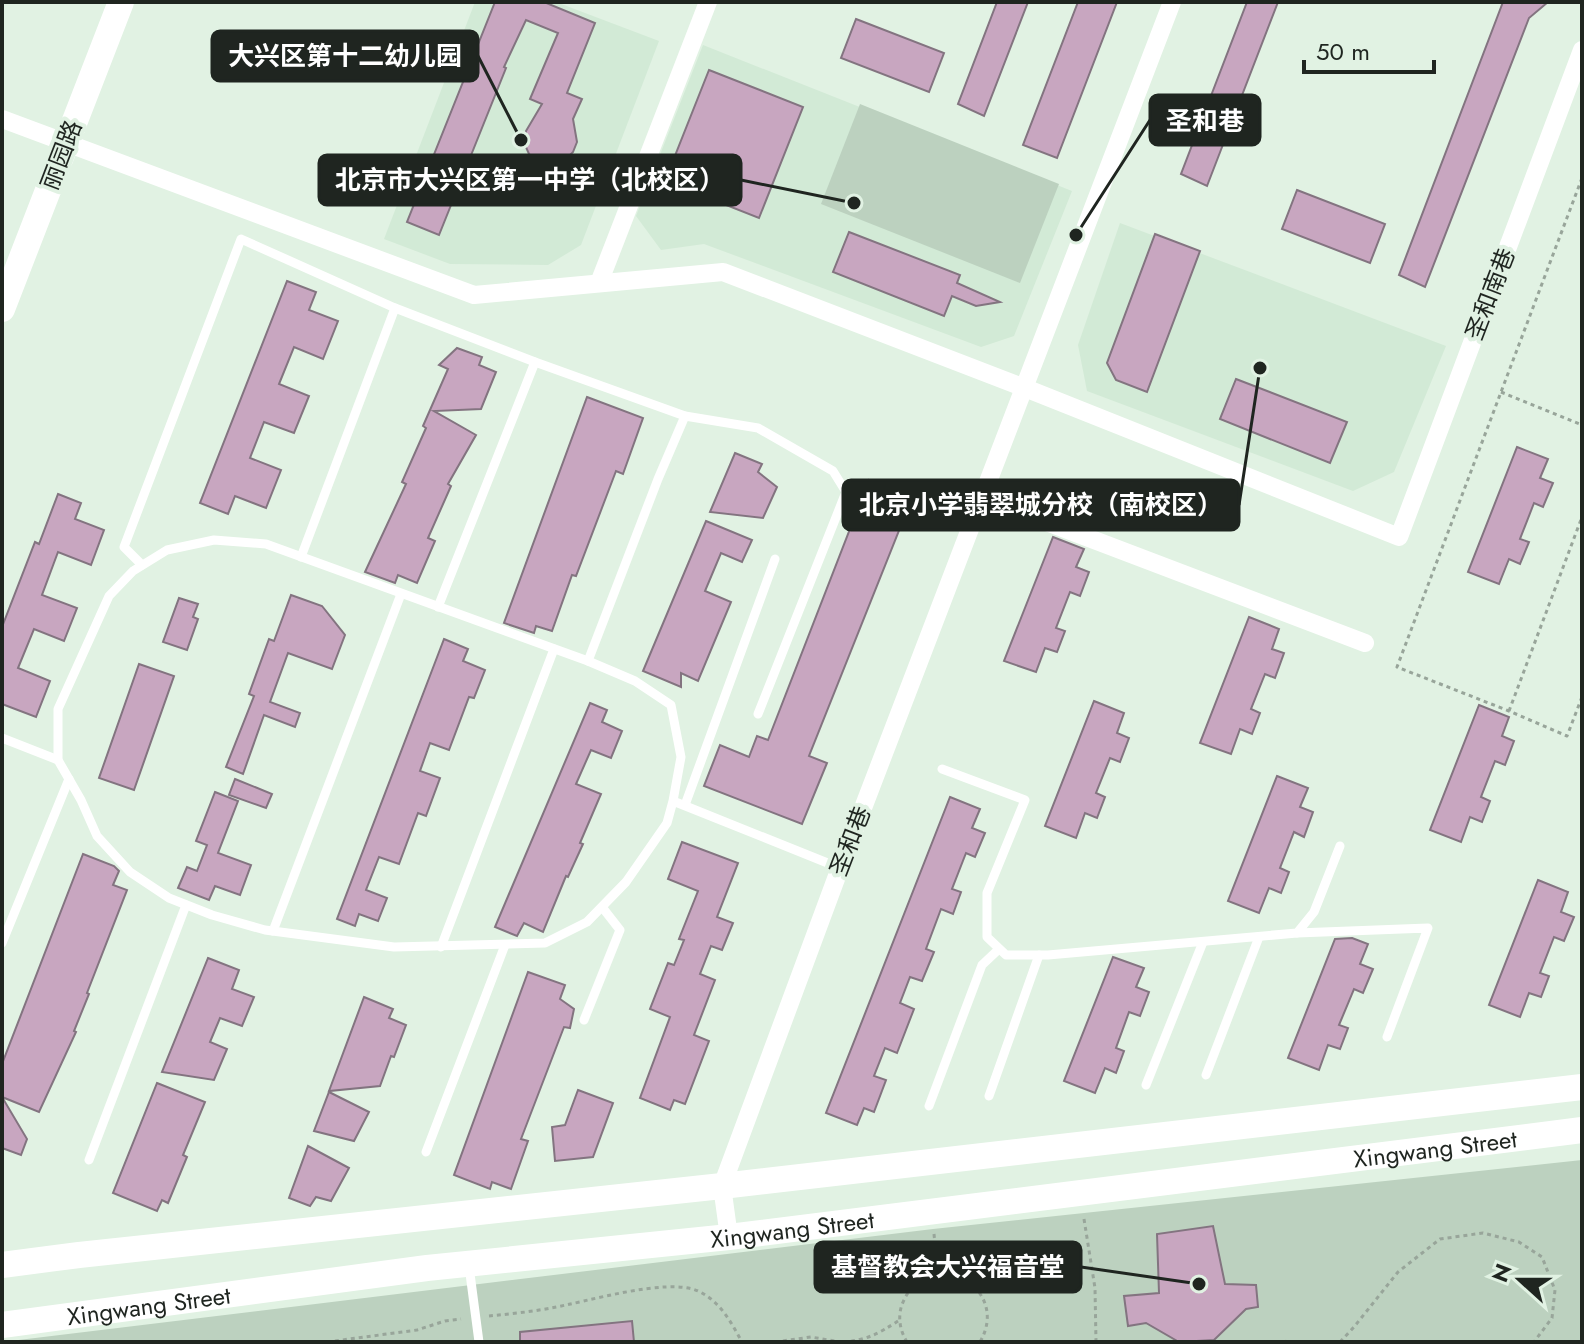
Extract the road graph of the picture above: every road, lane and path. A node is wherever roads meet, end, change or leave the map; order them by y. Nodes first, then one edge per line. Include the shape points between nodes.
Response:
1 (121, 2) edge
2 (708, 2) edge
3 (1172, 2) edge
4 (1582, 50) edge
5 (2, 119) edge
6 (66, 143) junction
7 (1582, 178) edge
8 (599, 283) junction
9 (395, 308) junction
10 (2, 309) edge
11 (535, 362) junction
12 (1025, 388) junction
13 (1501, 392) junction
14 (685, 416) junction
15 (1582, 425) edge
16 (981, 497) junction
17 (1582, 517) edge
18 (301, 557) junction
19 (775, 559) dead end
20 (142, 565) junction
21 (401, 594) junction
22 (438, 607) junction
23 (1365, 643) dead end
24 (554, 649) junction
25 (588, 661) junction
26 (1582, 697) edge
27 (1509, 711) junction
28 (758, 714) dead end
29 (2, 738) edge
30 (58, 760) junction
31 (942, 769) dead end
32 (69, 779) junction
33 (673, 801) junction
34 (685, 805) junction
35 (1340, 846) dead end
36 (840, 868) junction
37 (186, 905) junction
38 (602, 907) junction
39 (273, 931) junction
40 (1297, 933) junction
41 (1259, 937) junction
42 (1203, 942) junction
43 (2, 943) edge
44 (505, 945) junction
45 (441, 947) junction
46 (999, 949) junction
47 (1039, 955) junction
48 (584, 1020) dead end
49 (1387, 1037) dead end
50 (1206, 1075) dead end
51 (1146, 1085) dead end
52 (1582, 1087) edge
53 (989, 1096) dead end
54 (929, 1106) dead end
55 (1582, 1130) edge
56 (426, 1152) dead end
57 (89, 1160) dead end
58 (722, 1186) junction
59 (1084, 1219) dead end
60 (933, 1229) dead end
61 (729, 1237) junction
62 (469, 1263) junction
63 (2, 1265) edge
64 (938, 1274) junction
65 (476, 1318) junction
66 (900, 1320) junction
67 (2, 1325) edge
68 (327, 1342) edge
69 (479, 1342) edge
70 (742, 1342) edge
71 (775, 1342) edge
72 (841, 1342) edge
73 (907, 1342) edge
74 (980, 1342) edge
75 (1096, 1342) edge
76 (1340, 1342) edge
77 (1534, 1342) edge

1 - 6 main road, 丽园路
2 - 8 street
3 - 12 street, 圣和巷
4 - 12 street, 圣和南巷 via 1399,537
5 - 6 street
6 - 8 street via 474,295
6 - 10 main road, 丽园路
7 - 13 path
8 - 12 street via 723,272
9 - 11 lane
9 - 18 lane
9 - 20 lane via 241,239 124,547
11 - 14 lane
11 - 22 lane
12 - 16 street, 圣和巷
13 - 15 path
13 - 27 path via 1397,667
14 - 25 lane
14 - 28 lane via 758,428 833,471 846,492
16 - 23 street
16 - 36 street, 圣和巷
17 - 27 path
18 - 20 lane via 266,544 214,540 167,550
18 - 21 lane
19 - 34 lane
20 - 30 lane via 109,596 58,709
21 - 22 lane
21 - 39 lane
22 - 24 lane
24 - 25 lane
24 - 45 lane
25 - 33 lane via 635,681 671,705 681,757
26 - 27 path via 1567,736
29 - 30 lane
30 - 32 lane
31 - 46 lane via 1025,800 987,893 987,937
32 - 37 lane via 97,836 130,872
32 - 43 lane
33 - 34 lane
33 - 38 lane via 667,823
34 - 36 lane
35 - 40 lane via 1314,912
36 - 58 street, 圣和巷
37 - 39 lane
37 - 57 lane
38 - 44 lane via 587,922 545,943
38 - 48 lane via 620,930
39 - 45 lane via 394,947
40 - 41 lane
40 - 49 lane via 1428,928
41 - 42 lane
41 - 50 lane
42 - 47 lane
42 - 51 lane
44 - 45 lane
44 - 56 lane
46 - 47 lane via 1006,955
46 - 54 lane via 982,965
47 - 53 lane
52 - 58 main road, Xingwang Street
55 - 61 main road, Xingwang Street
58 - 61 street, 圣和巷
58 - 63 main road, Xingwang Street
59 - 75 path via 1095,1288
60 - 64 path
61 - 62 main road, Xingwang Street
62 - 65 lane
62 - 67 main road, Xingwang Street
64 - 66 path via 908,1292
64 - 74 path via 962,1277 983,1297 988,1311
65 - 68 path
65 - 69 lane
65 - 70 path via 674,1287 696,1290 718,1303
66 - 72 path via 862,1340
66 - 73 path
71 - 72 path via 811,1337
76 - 77 path via 1398,1272 1440,1239 1483,1233 1519,1242 1542,1257 1555,1290 1552,1318

